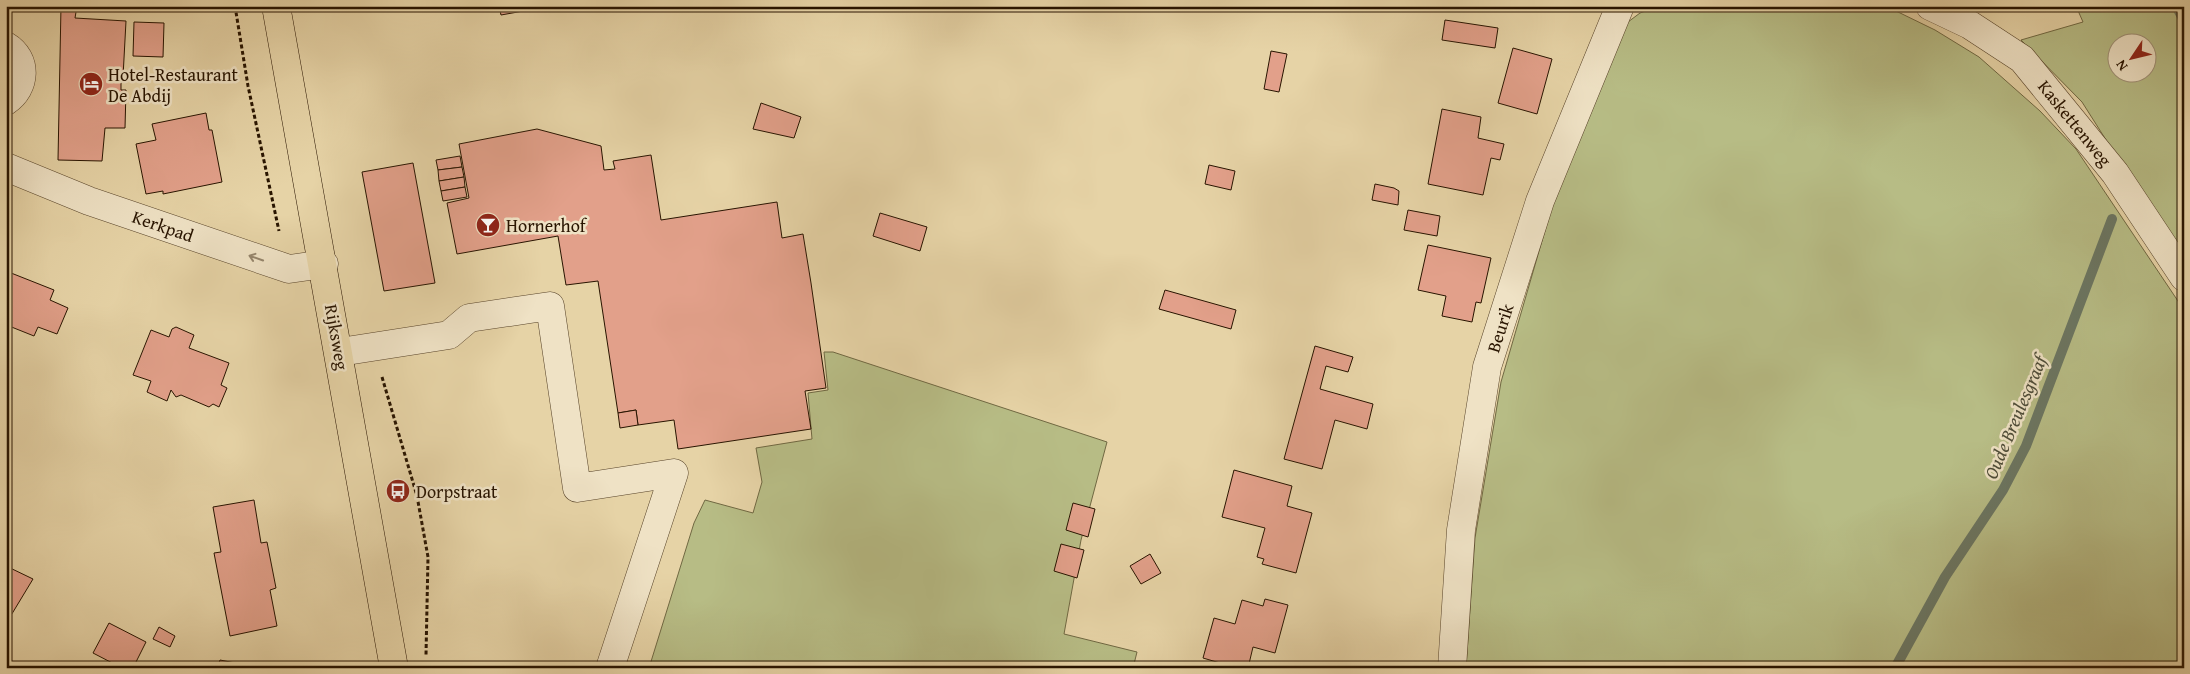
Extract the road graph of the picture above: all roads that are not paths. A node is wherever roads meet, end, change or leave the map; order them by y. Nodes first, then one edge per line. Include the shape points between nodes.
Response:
1 (276, 6) edge
2 (1620, 6) edge
3 (1930, 6) edge
4 (6, 46) edge
5 (6, 102) edge
6 (6, 166) edge
7 (324, 264) junction
8 (2184, 277) edge
9 (340, 352) junction
10 (394, 668) edge
11 (610, 668) edge
12 (1452, 668) edge

1 - 7 main road, Rijksweg
2 - 12 street, Beurik via 1540,201 1487,367 1462,530
3 - 8 street, Kaskettenweg via 1970,25 2022,59 2115,173
4 - 5 street via 16,54 22,76 20,87
7 -> 6 street, Kerkpad via 289,269 89,201
7 - 9 main road, Rijksweg
9 - 10 main road, Rijksweg
9 - 11 street via 449,335 469,318 550,306 578,488 674,473

